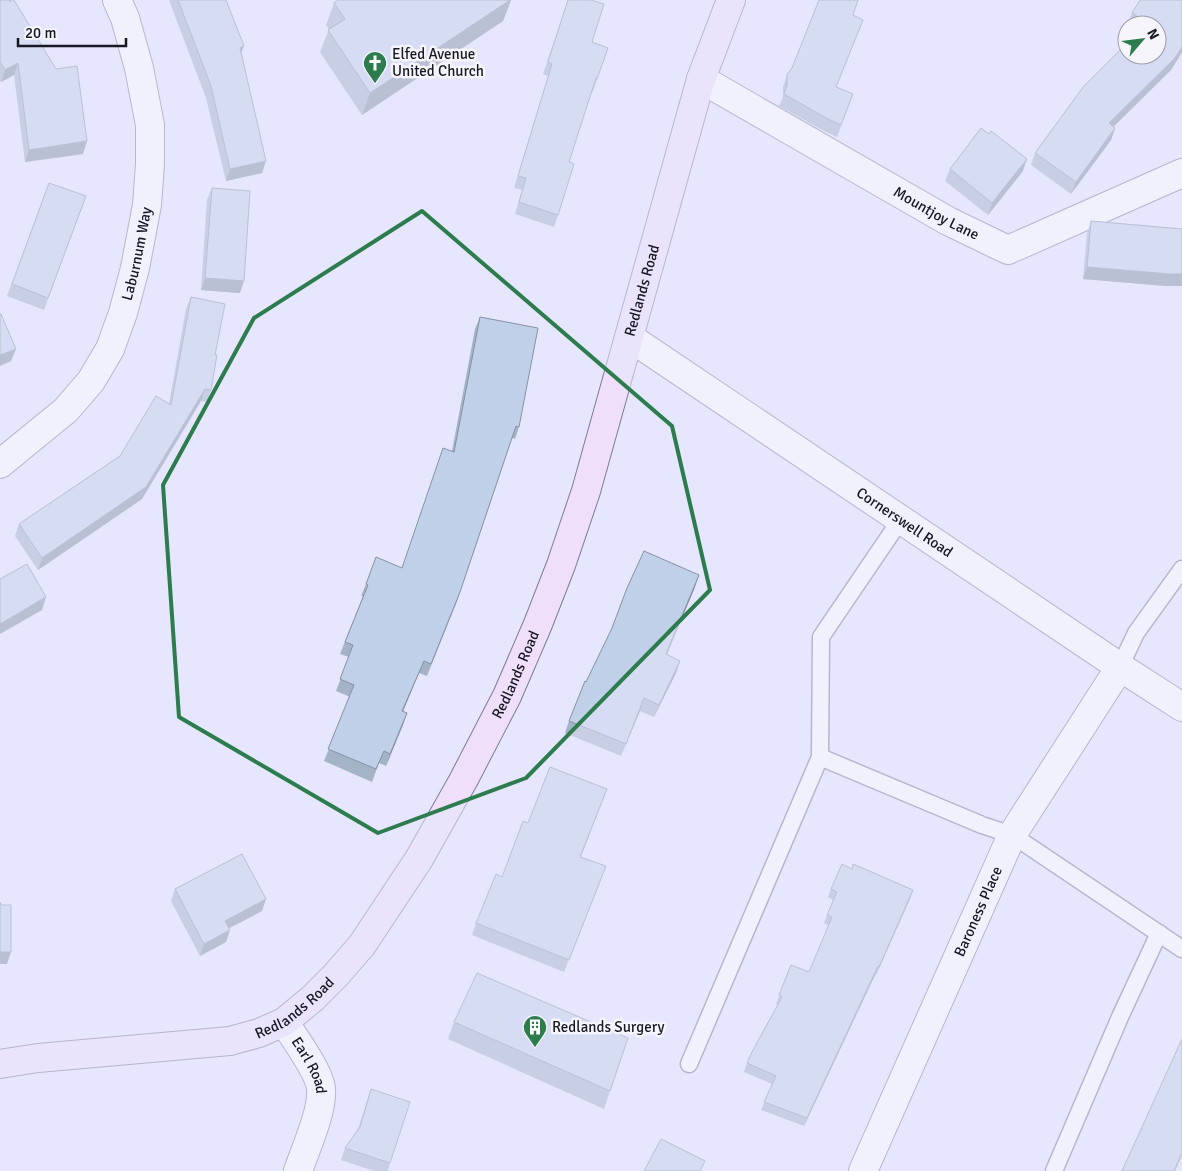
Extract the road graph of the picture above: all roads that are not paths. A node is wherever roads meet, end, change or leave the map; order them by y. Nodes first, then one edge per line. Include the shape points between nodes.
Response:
1 (117, 0) edge
2 (730, 0) edge
3 (701, 79) junction
4 (1182, 173) edge
5 (629, 337) junction
6 (0, 464) edge
7 (901, 518) junction
8 (1182, 568) edge
9 (1120, 666) junction
10 (1182, 707) edge
11 (820, 757) junction
12 (1012, 835) junction
13 (1159, 933) junction
14 (1182, 949) edge
15 (284, 1022) junction
16 (0, 1064) edge
17 (689, 1064) dead end
18 (298, 1171) edge
19 (863, 1171) edge
20 (1054, 1171) edge

1 - 6 street, Laburnum Way via 139,68 150,124 147,205 135,268 110,349 91,381 66,410
2 - 3 main road, Redlands Road
3 - 4 street, Mountjoy Lane via 948,221 1008,250
3 - 5 main road, Redlands Road
5 - 7 street, Cornerswell Road
5 - 15 main road, Redlands Road via 586,491 561,565 507,696 419,859 362,945 313,998
7 - 9 street, Cornerswell Road
7 - 11 lane via 821,637
8 - 9 lane via 1136,633
9 - 10 street, Cornerswell Road
9 - 12 street, Baroness Place
11 - 12 lane
11 - 17 lane
12 - 13 lane
12 - 19 street, Baroness Place
13 - 14 lane
13 - 20 lane
15 - 16 main road, Redlands Road via 230,1041
15 - 18 street, Earl Road via 317,1074 321,1089 319,1110

